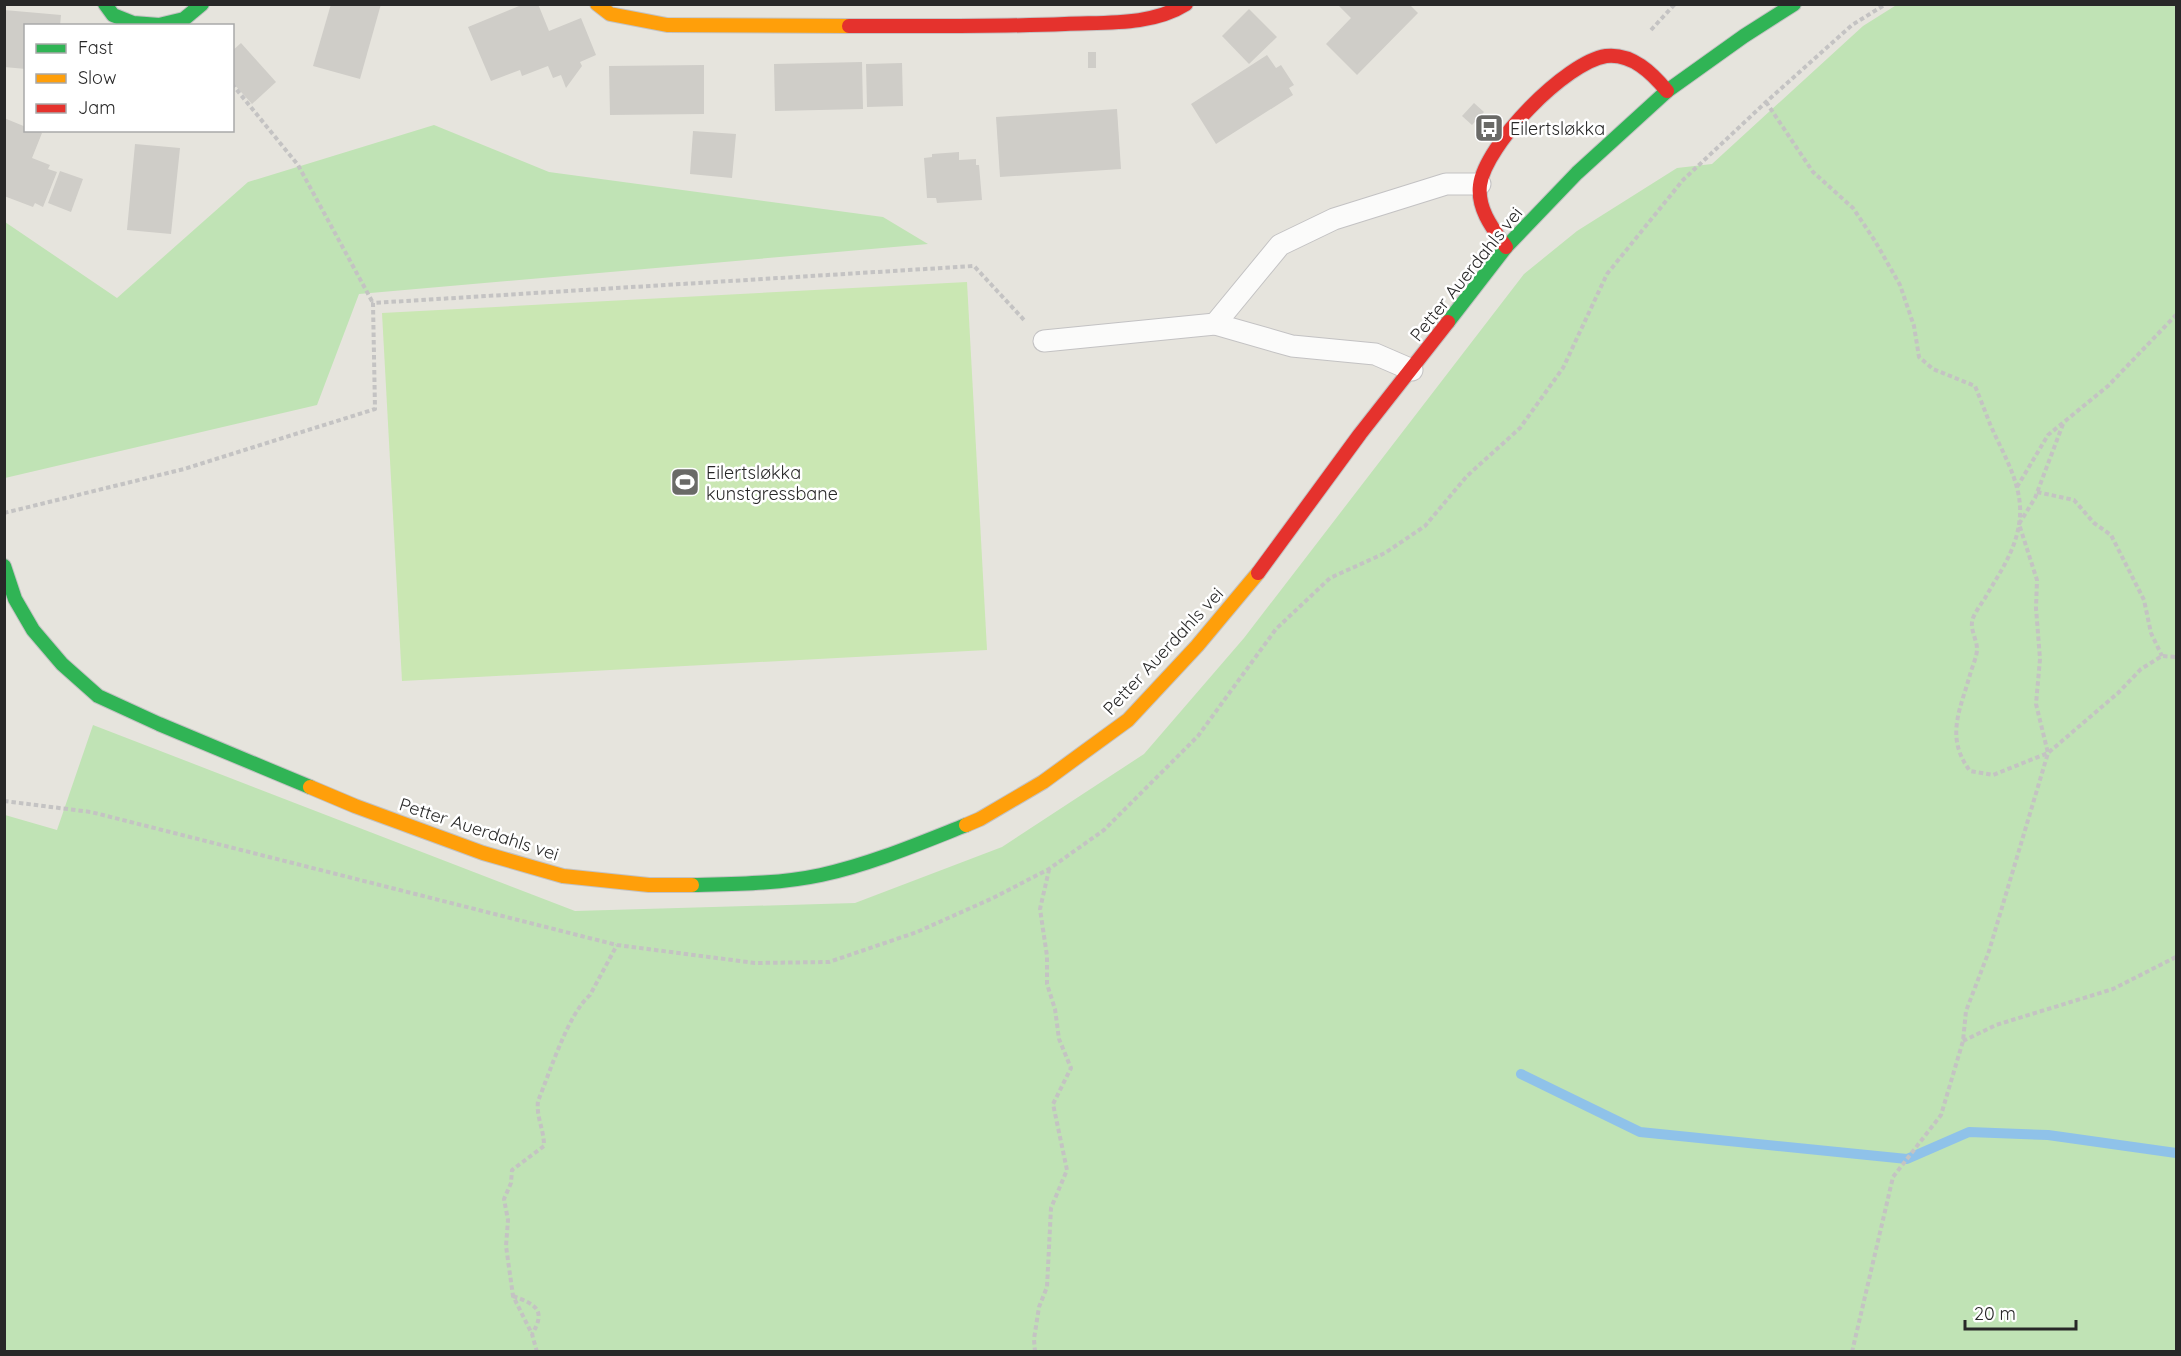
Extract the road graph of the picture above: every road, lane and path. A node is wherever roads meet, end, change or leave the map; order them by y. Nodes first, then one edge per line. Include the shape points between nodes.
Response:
1 (105, 4) edge
2 (202, 4) edge
3 (597, 4) edge
4 (1186, 4) edge
5 (1794, 4) edge
6 (1886, 4) edge
7 (146, 24) edge
8 (163, 24) edge
9 (234, 86) edge
10 (1667, 92) junction
11 (1766, 102) junction
12 (1480, 184) junction
13 (1506, 247) junction
14 (373, 303) junction
15 (2176, 315) edge
16 (1215, 324) junction
17 (1044, 341) joint
18 (1412, 370) junction
19 (2062, 424) junction
20 (2017, 488) junction
21 (2037, 492) junction
22 (4, 513) edge
23 (2019, 524) junction
24 (4, 566) edge
25 (2162, 656) junction
26 (2176, 657) edge
27 (2048, 753) junction
28 (4, 801) edge
29 (1049, 869) junction
30 (617, 945) junction
31 (2176, 957) edge
32 (1963, 1041) junction
33 (513, 1296) junction
34 (532, 1334) junction
35 (537, 1352) edge
36 (1035, 1352) edge
37 (1852, 1352) edge

1 - 7 street via 113,15
2 - 8 street via 184,19
3 - 4 street via 610,14 667,25 1017,26 1135,21 1175,11
5 - 10 street, Petter Auerdahls vei
6 - 11 path via 1852,25
9 - 14 path via 298,165
10 - 12 street via 1651,71 1635,61 1605,56 1586,63 1562,77 1510,129 1492,153
10 - 13 street, Petter Auerdahls vei via 1577,172
11 - 20 path via 1813,172 1853,208 1875,241 1900,285 1914,326 1919,357 1933,369 1975,386
11 - 29 path via 1683,180 1607,274 1563,368 1520,428 1467,476 1425,526 1385,553 1330,578 1276,629 1198,736 1104,831
12 - 13 street via 1484,216
12 - 16 lane via 1446,184 1334,219 1280,245
13 - 18 street, Petter Auerdahls vei
14 - 17 path via 974,266
14 - 22 path via 375,409 184,469
15 - 19 path via 2108,386
16 - 17 lane
16 - 18 lane via 1292,346 1375,354
18 - 24 street, Petter Auerdahls vei via 1243,592 1128,720 1043,782 980,819 889,856 785,880 649,885 563,876 483,853 355,806 98,696 62,664 33,630 15,599
19 - 20 path via 2048,435
19 - 21 path
20 - 23 path
21 - 23 path
21 - 25 path via 2074,500 2110,535 2144,600 2151,633
23 - 27 path via 2037,580 2040,659 2036,704
23 - 27 path via 2008,561 1973,619 1977,650 1955,742 1970,771 1993,775
25 - 26 path
25 - 27 path via 2141,669
27 - 32 path via 1989,951 1966,1011
28 - 30 path via 91,812
29 - 30 path via 917,932 829,962 755,963
29 - 36 path via 1040,909 1047,984 1059,1039 1071,1068 1053,1104 1066,1170 1051,1208 1047,1287 1039,1307
30 - 33 path via 569,1027 538,1101 544,1146 512,1170 504,1199
31 - 32 path via 2114,989 1996,1025
32 - 37 path via 1941,1115 1893,1177
33 - 34 path
33 - 34 path via 536,1307 540,1316
34 - 35 path

